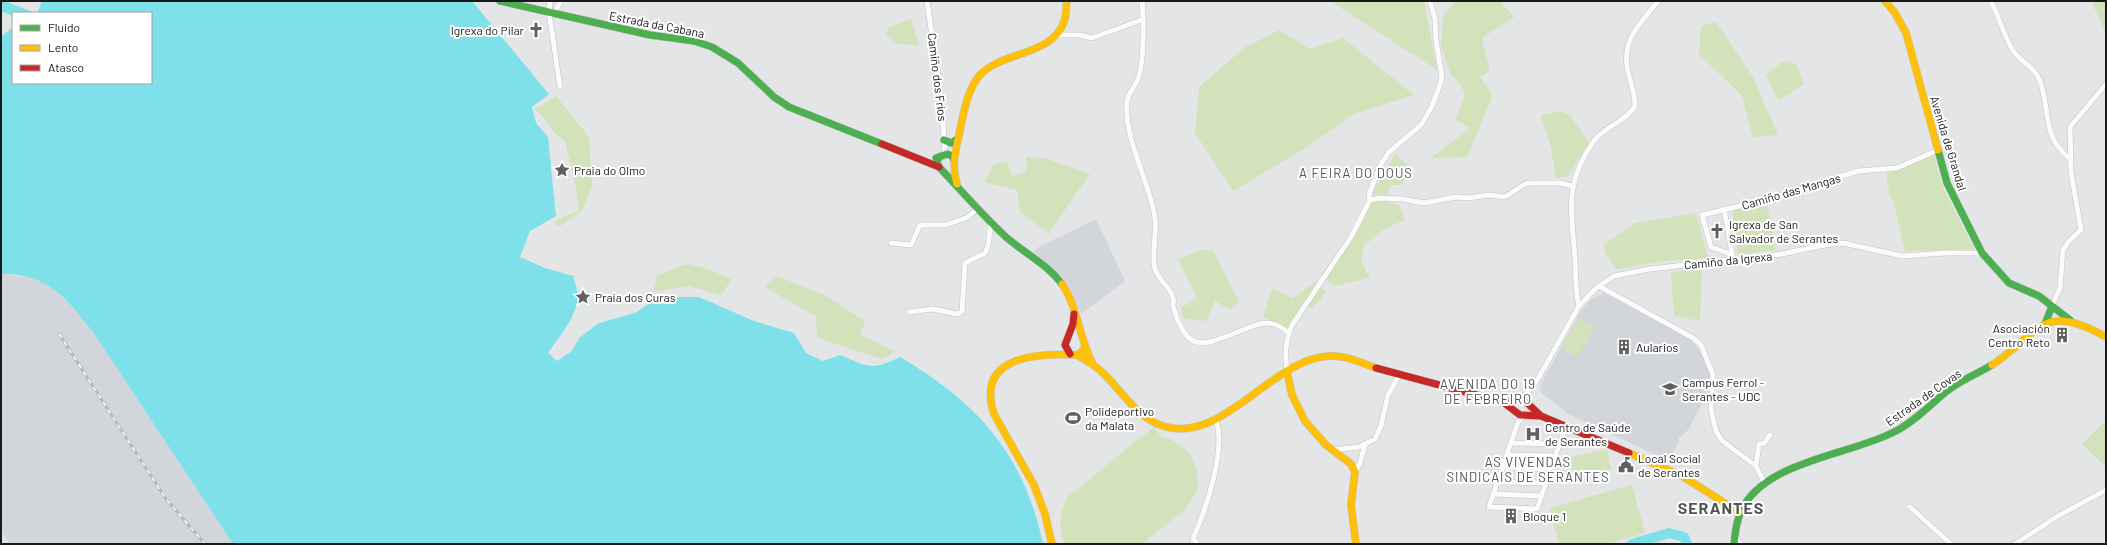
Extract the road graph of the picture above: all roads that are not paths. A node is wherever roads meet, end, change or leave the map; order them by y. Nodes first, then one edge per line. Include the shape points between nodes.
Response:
1 (500, 1) edge
2 (550, 1) edge
3 (561, 1) edge
4 (927, 1) edge
5 (1067, 1) edge
6 (1142, 1) edge
7 (1430, 1) edge
8 (1658, 1) edge
9 (1885, 1) edge
10 (1991, 1) edge
11 (552, 12) junction
12 (1144, 19) junction
13 (1058, 35) junction
14 (2106, 84) edge
15 (560, 87) dead end
16 (957, 138) junction
17 (944, 140) junction
18 (1938, 150) junction
19 (944, 155) junction
20 (2070, 159) junction
21 (924, 160) junction
22 (954, 163) junction
23 (940, 168) junction
24 (1572, 186) junction
25 (958, 188) junction
26 (1370, 200) junction
27 (978, 209) junction
28 (1724, 209) junction
29 (991, 222) junction
30 (891, 243) dead end
31 (1982, 253) junction
32 (1734, 258) junction
33 (1600, 286) junction
34 (1579, 306) junction
35 (2052, 306) junction
36 (1074, 308) junction
37 (909, 312) dead end
38 (2056, 321) junction
39 (2073, 322) junction
40 (2045, 324) junction
41 (1289, 333) junction
42 (2106, 337) edge
43 (1067, 340) junction
44 (1084, 343) junction
45 (1043, 355) junction
46 (1074, 355) junction
47 (1093, 364) junction
48 (1287, 372) junction
49 (1400, 374) junction
50 (1532, 388) junction
51 (1520, 401) junction
52 (1504, 402) junction
53 (1530, 405) junction
54 (1516, 411) junction
55 (1526, 415) junction
56 (1541, 416) junction
57 (1215, 418) junction
58 (1518, 422) junction
59 (1566, 425) junction
60 (1770, 435) dead end
61 (1511, 443) junction
62 (1560, 444) junction
63 (1365, 445) junction
64 (1332, 450) junction
65 (1507, 455) junction
66 (1555, 456) junction
67 (1756, 466) junction
68 (1502, 467) junction
69 (1551, 469) junction
70 (1355, 472) junction
71 (1498, 482) junction
72 (1546, 483) junction
73 (1765, 484) junction
74 (2106, 490) edge
75 (1493, 494) junction
76 (1541, 496) junction
77 (1910, 507) dead end
78 (1739, 512) junction
79 (1734, 540) edge
80 (1197, 543) edge
81 (1052, 544) edge
82 (1356, 544) edge
83 (1740, 544) edge
84 (1951, 544) edge
85 (2014, 544) edge

1 - 11 main road, Estrada da Cabana
2 - 11 street
3 - 11 street
4 - 17 street, Camiño dos Fríos via 936,53
5 - 13 main road via 1065,18
6 - 12 street
7 - 26 street via 1435,19 1442,77 1439,88 1421,125 1389,152 1381,164 1369,194
8 - 24 street via 1629,38 1627,66 1635,95 1635,106 1622,120 1595,140
9 - 18 main road, Avenida de Grandal via 1906,33
10 - 20 street via 2015,53 2040,79 2050,134 2061,151
11 - 15 street
11 - 21 main road, Estrada da Cabana via 650,35 694,41 712,47 738,63 774,97 789,107
12 - 13 street via 1092,38
12 - 41 street via 1139,77 1127,100 1130,134 1150,192 1155,218 1155,270 1168,287 1180,323 1186,335 1192,340 1198,342 1224,338 1267,323 1277,325
13 - 16 main road via 982,73 969,94
14 - 20 street via 2070,127
16 - 17 main road via 951,143
16 - 19 main road
16 - 22 main road
17 - 19 street, Camiño dos Fríos
18 - 28 street, Camiño das Mangas via 1897,168 1858,171 1772,198
18 - 31 main road, Avenida de Grandal via 1946,183
19 - 21 main road
19 - 22 main road via 952,156
19 - 23 main road via 937,162
20 - 35 street via 2081,230 2063,250 2060,288
21 - 23 main road, Estrada da Cabana
22 - 23 main road via 949,170
22 - 25 main road
23 - 25 main road, Estrada da Cabana
24 - 26 street via 1560,183 1530,183 1505,197 1456,197 1424,203 1402,199
24 - 34 street via 1571,219
25 - 27 main road, Estrada da Cabana
26 - 41 street via 1351,237
27 - 29 main road, Estrada da Cabana
27 - 30 street via 968,217 952,223 937,226 920,224 911,244
28 - 32 street
28 - 32 street, Camiño das Mangas via 1702,214 1711,247
29 - 36 main road, Estrada da Cabana via 1010,241 1053,272 1066,290
29 - 37 street via 985,253 965,263 962,312 957,314 933,309
31 - 32 street, Camiño da Igrexa via 1902,256 1844,243 1782,254
31 - 35 main road, Avenida de Grandal via 2009,283 2039,296
32 - 33 street, Camiño da Igrexa via 1614,276
33 - 34 street, Camiño da Igrexa
33 - 67 street via 1693,338 1701,345 1713,375 1710,410 1716,431 1721,440
34 - 50 street, Camiño da Igrexa
35 - 38 main road
35 - 39 main road, Avenida de Grandal via 2063,317
35 - 40 main road
36 - 43 main road, Estrada da Cabana via 1074,321
36 - 44 main road, Estrada da Cabana
38 - 39 main road, Estrada de Covas
38 - 40 main road, Estrada de Covas
39 - 42 main road, Estrada de Covas
40 - 73 main road, Estrada de Covas via 1998,361 1954,386 1895,432 1791,470
41 - 48 street via 1284,350
43 - 44 main road via 1076,336
43 - 45 main road
43 - 46 main road via 1066,350
44 - 46 main road via 1082,352
44 - 47 main road, Estrada da Cabana
45 - 46 main road
45 - 81 main road via 1022,358 1005,366 996,375 990,396 993,411 1033,482 1045,514
46 - 47 main road
47 - 57 main road via 1139,411 1172,429 1194,428
48 - 49 main road via 1315,358 1336,356
48 - 57 main road
48 - 64 main road via 1298,409 1315,434
49 - 52 main road
49 - 63 street via 1388,395 1375,440
50 - 51 street
50 - 53 street
51 - 52 main road
51 - 53 main road via 1526,401
51 - 54 main road via 1516,405
52 - 54 main road
53 - 55 main road
53 - 56 main road
54 - 55 main road via 1520,415
54 - 58 street
55 - 56 main road
55 - 58 street
56 - 59 main road
57 - 80 street via 1219,437 1218,452 1208,498 1193,539
58 - 61 street
59 - 62 street
59 - 78 main road via 1682,476
60 - 67 street via 1764,443 1759,444
61 - 62 street
61 - 65 street
62 - 66 street
63 - 64 street
63 - 70 street
64 - 70 main road via 1352,464
65 - 66 street
65 - 68 street
66 - 69 street
67 - 73 street
68 - 69 street
68 - 71 street
69 - 72 street
70 - 82 main road via 1351,505
71 - 72 street
71 - 75 street
72 - 76 street
73 - 78 main road, Estrada de Covas
74 - 85 street
75 - 76 street
75 - 76 street via 1489,507 1537,509
77 - 84 street
78 - 79 main road, Estrada de Covas
79 - 83 street

